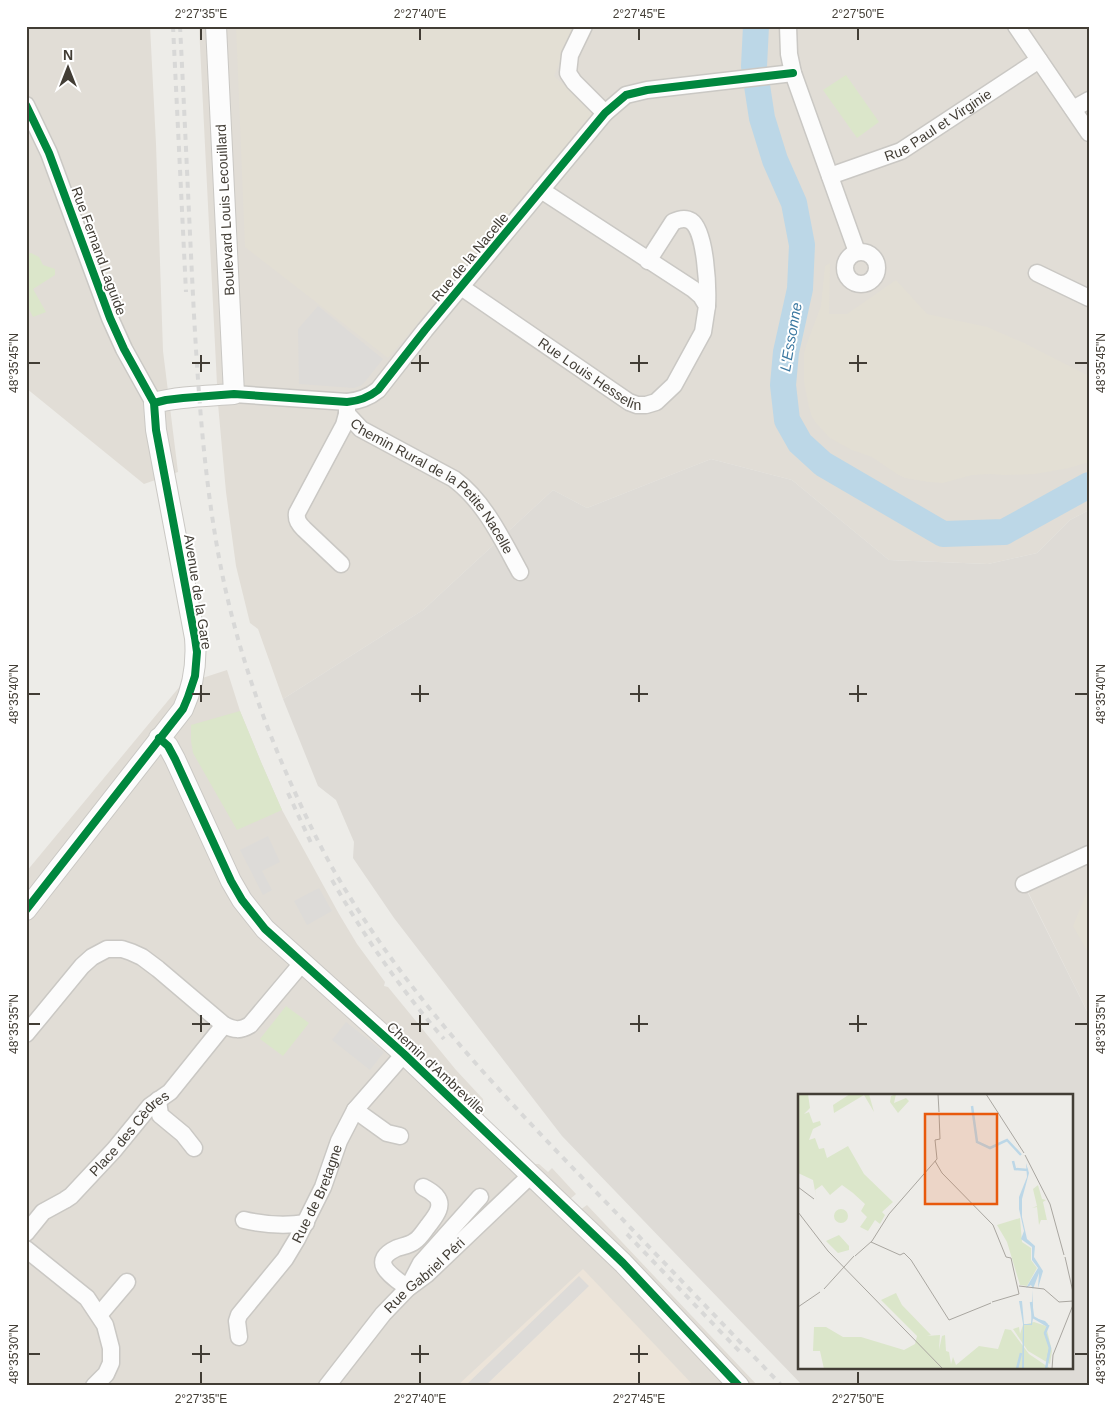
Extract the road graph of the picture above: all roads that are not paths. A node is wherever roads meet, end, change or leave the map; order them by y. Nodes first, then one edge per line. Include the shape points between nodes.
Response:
1 (216, 26) edge
2 (584, 26) edge
3 (788, 26) edge
4 (1016, 26) edge
5 (1039, 60) junction
6 (793, 73) junction
7 (1089, 100) edge
8 (26, 105) edge
9 (1073, 109) junction
10 (605, 113) junction
11 (1089, 133) edge
12 (830, 176) junction
13 (541, 190) junction
14 (857, 252) dead end
15 (648, 261) junction
16 (1036, 273) dead end
17 (462, 287) junction
18 (1089, 298) edge
19 (707, 306) junction
20 (234, 394) junction
21 (154, 403) junction
22 (347, 408) junction
23 (341, 564) dead end
24 (520, 572) dead end
25 (159, 738) junction
26 (1089, 854) edge
27 (1024, 884) dead end
28 (26, 910) edge
29 (302, 962) junction
30 (224, 1025) junction
31 (26, 1034) edge
32 (404, 1054) junction
33 (158, 1100) junction
34 (355, 1110) junction
35 (400, 1136) dead end
36 (194, 1148) dead end
37 (531, 1175) junction
38 (423, 1187) dead end
39 (480, 1197) dead end
40 (244, 1220) dead end
41 (306, 1223) junction
42 (26, 1234) edge
43 (26, 1249) edge
44 (126, 1282) dead end
45 (408, 1288) junction
46 (99, 1315) junction
47 (239, 1337) dead end
48 (99, 1384) edge
49 (327, 1386) edge
50 (739, 1386) edge

1 - 20 street, Boulevard Louis Lecouillard
2 - 10 street via 570,55 568,73
3 - 6 street
4 - 5 street
5 - 9 street
5 - 12 street, Rue Paul et Virginie via 901,151
6 - 10 street, Rue de la Nacelle via 633,92 620,98
6 - 12 street
7 - 9 street
8 - 21 street, Rue Fernand Laguide via 49,153 110,318
9 - 11 street
10 - 13 street, Rue de la Nacelle
12 - 14 street
13 - 15 street
13 - 17 street, Rue de la Nacelle
15 - 19 street via 693,289
15 - 19 street, Rue Louis Hesselin via 673,222 686,218 691,220 699,230 702,242
16 - 18 street
17 - 19 street, Rue Louis Hesselin via 637,405 656,402 674,385 702,332
17 - 22 street, Rue de la Nacelle via 378,390
20 - 21 street, Rue de la Nacelle
20 - 22 street, Rue de la Nacelle
21 - 25 street, Avenue de la Gare via 156,430 197,652 194,676 183,709
22 - 23 street via 344,425 296,516 299,524
22 - 24 street, Chemin Rural de la Petite Nacelle via 361,429 464,486 482,509
25 - 28 street, Avenue de la Gare
25 - 29 street, Chemin d'Ambreville via 175,759 223,866 242,900 265,929
26 - 27 street
29 - 30 street via 250,1025 238,1030
29 - 32 street, Chemin d'Ambreville
30 - 31 street via 142,957 114,949 100,952 82,966
30 - 33 street, Place des Cèdres via 170,1092
32 - 34 street, Rue de Bretagne
32 - 37 street, Chemin d'Ambreville
33 - 36 street via 160,1115
33 - 42 street, Place des Cèdres via 71,1196 44,1212
34 - 35 street via 387,1133
34 - 41 street, Rue de Bretagne
37 - 45 street, Rue Gabriel Péri via 427,1274
37 - 50 street, Chemin d'Ambreville via 623,1263
38 - 45 street via 436,1196 439,1209 415,1242 390,1252 383,1260 389,1274
39 - 45 street via 421,1263
40 - 41 street via 290,1226
41 - 47 street, Rue de Bretagne via 285,1259 239,1315
43 - 46 street via 86,1298
44 - 46 street
45 - 49 street, Rue Gabriel Péri via 383,1314
46 - 48 street via 111,1348 111,1363

